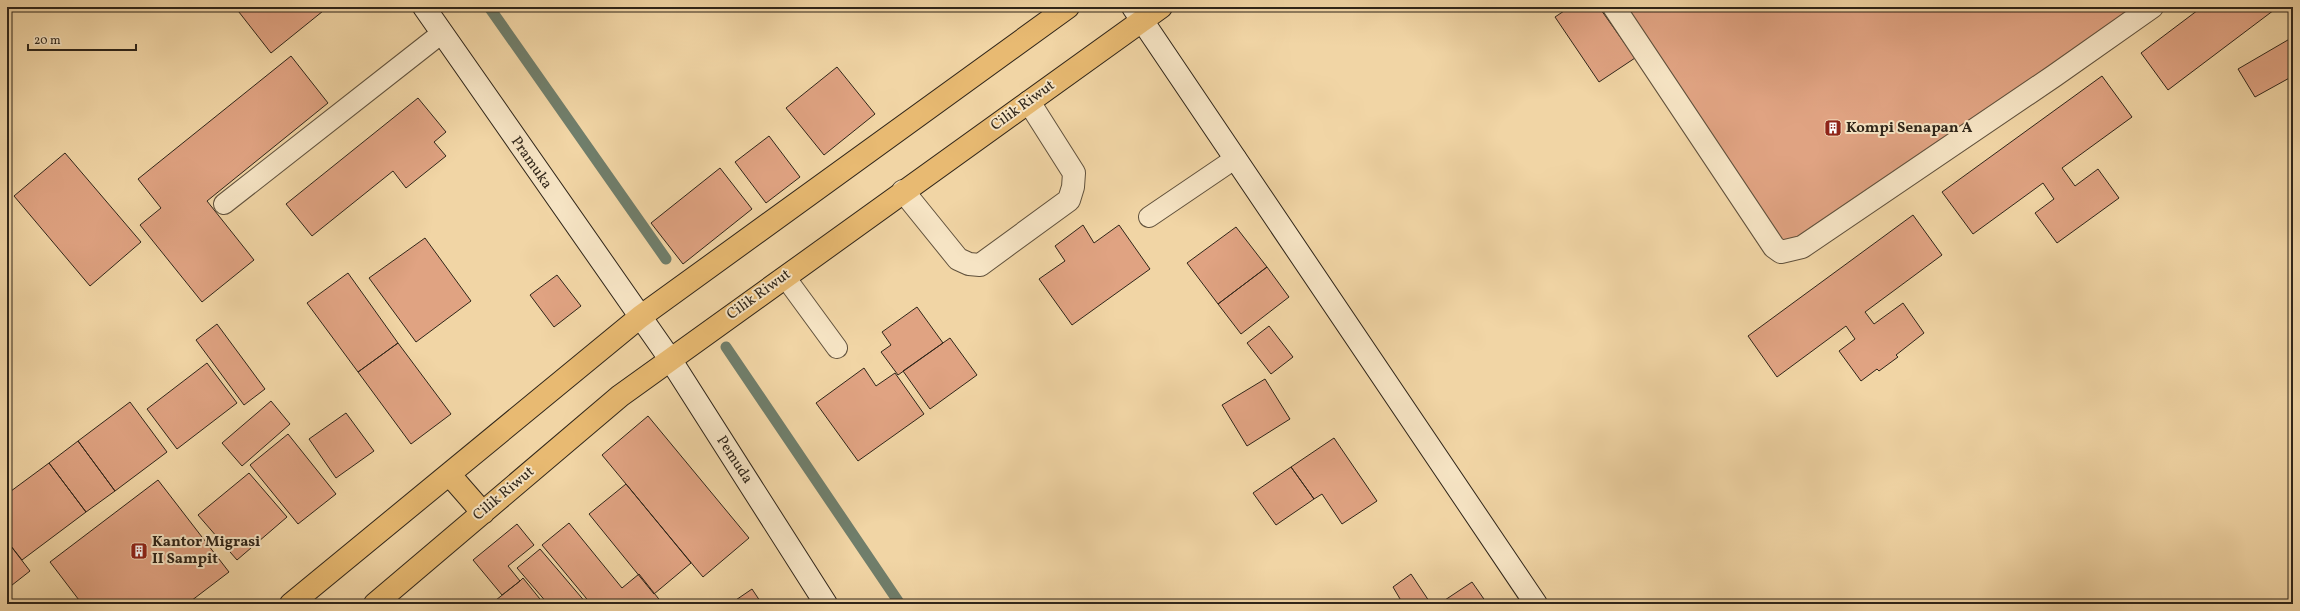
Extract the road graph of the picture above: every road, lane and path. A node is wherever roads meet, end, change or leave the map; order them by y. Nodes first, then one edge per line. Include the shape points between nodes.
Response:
1 (424, 7) edge
2 (1068, 7) edge
3 (1161, 7) edge
4 (1614, 7) edge
5 (2152, 7) edge
6 (1138, 14) edge
7 (442, 33) junction
8 (1029, 102) junction
9 (1236, 158) junction
10 (903, 191) junction
11 (224, 204) dead end
12 (1149, 217) dead end
13 (785, 277) junction
14 (640, 317) junction
15 (837, 348) dead end
16 (670, 359) junction
17 (449, 474) junction
18 (483, 512) junction
19 (291, 604) edge
20 (375, 604) edge
21 (826, 604) edge
22 (1536, 604) edge

1 - 7 street, Pramuka
2 - 14 main road
3 - 6 main road, Cilik Riwut
4 - 5 street via 1770,240 1781,252 1802,247
6 - 8 main road, Cilik Riwut
6 - 9 street
7 - 11 lane
7 - 14 street, Pramuka
8 - 10 main road, Cilik Riwut
8 - 10 street via 1074,173 1073,187 1069,200 980,265 969,264 958,258
9 - 12 lane
9 - 22 street
10 - 13 main road, Cilik Riwut
13 - 15 lane
13 - 16 main road, Cilik Riwut
14 - 16 street, Pemuda
14 - 17 main road
16 - 18 main road, Cilik Riwut via 620,396
16 - 21 street, Pemuda
17 - 18 main road
17 - 19 main road
18 - 20 main road, Cilik Riwut

